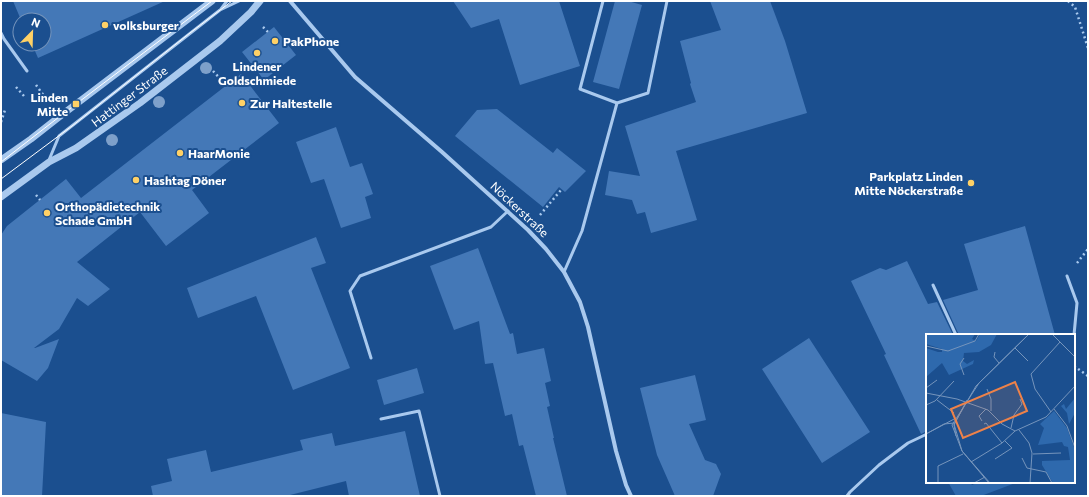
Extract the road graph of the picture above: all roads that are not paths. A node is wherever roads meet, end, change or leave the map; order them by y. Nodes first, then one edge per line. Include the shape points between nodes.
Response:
1 (212, 1) edge
2 (227, 1) edge
3 (239, 1) edge
4 (260, 1) edge
5 (290, 1) edge
6 (603, 1) edge
7 (667, 1) edge
8 (220, 10) junction
9 (1, 33) edge
10 (27, 71) dead end
11 (617, 103) junction
12 (1, 160) edge
13 (48, 162) junction
14 (1, 197) edge
15 (508, 211) junction
16 (564, 272) junction
17 (1067, 276) dead end
18 (933, 285) dead end
19 (956, 334) edge
20 (1074, 334) edge
21 (371, 358) dead end
22 (381, 419) dead end
23 (926, 435) edge
24 (440, 496) edge
25 (631, 496) edge
26 (847, 496) edge

1 - 12 street
2 - 8 lane
3 - 8 lane
4 - 13 street, Hattinger Straße via 220,41 140,103 76,148
5 - 15 street, Nöckerstraße via 355,77
6 - 11 lane via 580,89
7 - 11 lane via 648,93
8 - 13 lane via 59,136
9 - 10 lane
11 - 16 lane via 582,231
13 - 14 street, Hattinger Straße
15 - 16 street, Nöckerstraße via 546,249
15 - 21 lane via 491,227 360,276 350,291
16 - 25 street, Nöckerstraße via 580,302 588,327 616,451
17 - 20 lane via 1077,303
18 - 19 lane
22 - 24 lane via 419,411
23 - 26 lane via 879,465

